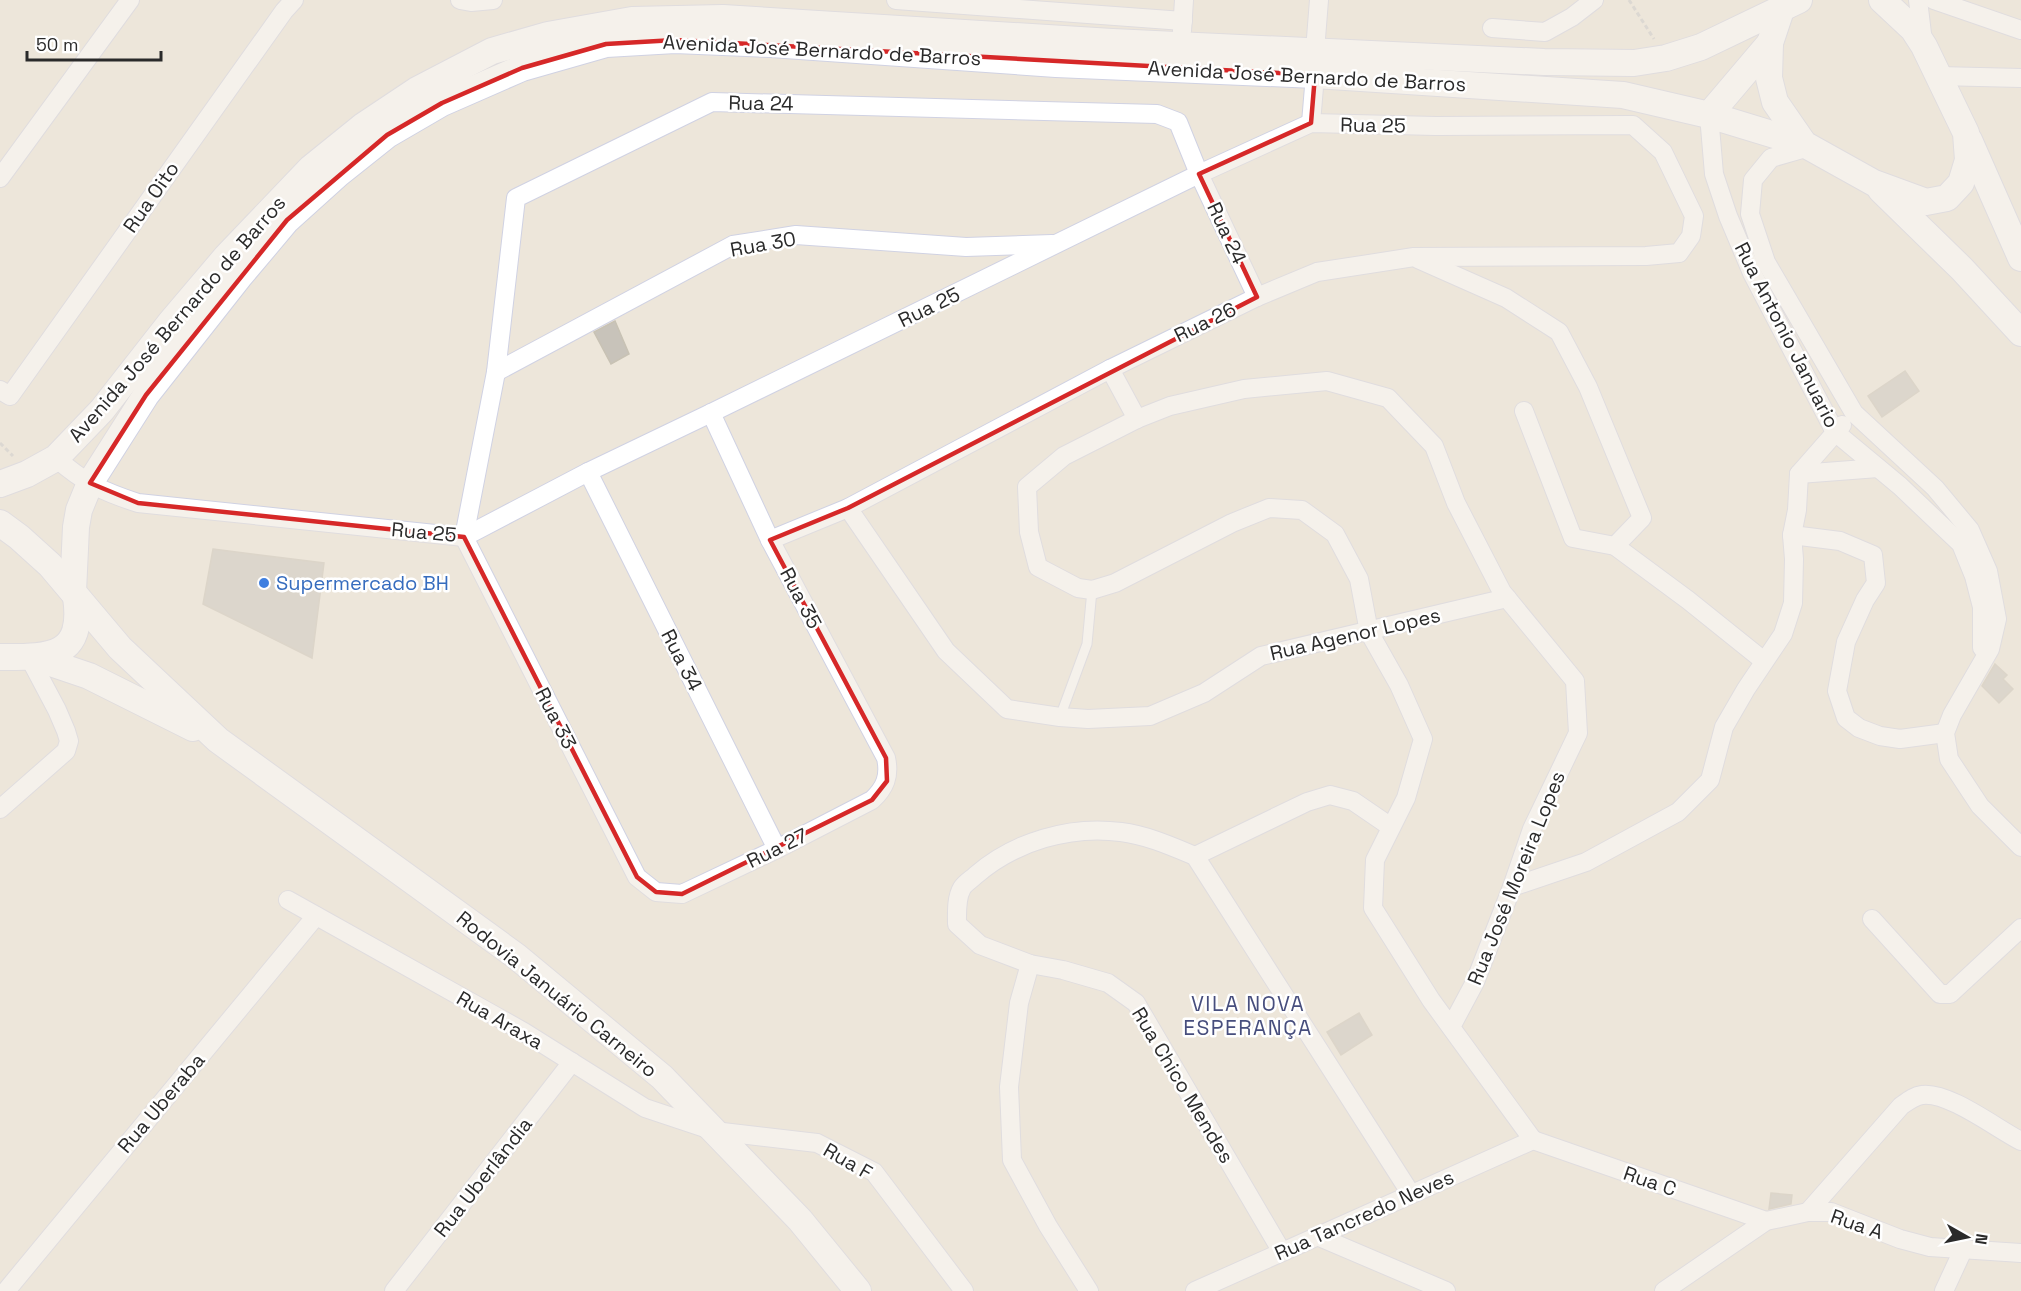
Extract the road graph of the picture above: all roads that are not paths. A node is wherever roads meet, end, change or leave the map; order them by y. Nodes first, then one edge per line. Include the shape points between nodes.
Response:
1 (130, 0) edge
2 (294, 0) edge
3 (460, 0) edge
4 (494, 0) edge
5 (896, 0) edge
6 (1184, 0) edge
7 (1319, 0) edge
8 (1594, 0) edge
9 (1882, 0) edge
10 (1918, 0) edge
11 (1934, 0) edge
12 (1790, 5) edge
13 (1492, 28) dead end
14 (2021, 30) edge
15 (1182, 33) junction
16 (1770, 43) junction
17 (1924, 46) junction
18 (1315, 63) junction
19 (1938, 76) junction
20 (2021, 78) edge
21 (1709, 115) junction
22 (1311, 123) junction
23 (1966, 133) junction
24 (1806, 145) junction
25 (1198, 174) junction
26 (0, 178) edge
27 (1874, 183) junction
28 (1060, 243) junction
29 (1679, 253) joint
30 (1414, 257) junction
31 (2021, 258) edge
32 (1257, 297) junction
33 (2021, 333) edge
34 (1110, 369) junction
35 (496, 372) junction
36 (5, 393) edge
37 (1524, 411) dead end
38 (711, 413) junction
39 (1854, 413) junction
40 (1137, 419) junction
41 (1835, 432) junction
42 (56, 458) junction
43 (1878, 468) junction
44 (588, 472) junction
45 (1799, 474) junction
46 (90, 483) junction
47 (0, 484) edge
48 (848, 508) junction
49 (0, 523) edge
50 (1792, 535) junction
51 (464, 537) junction
52 (770, 540) junction
53 (1615, 546) junction
54 (1092, 590) junction
55 (74, 595) junction
56 (1507, 598) junction
57 (1369, 632) junction
58 (0, 645) edge
59 (0, 657) edge
60 (31, 657) junction
61 (1764, 661) junction
62 (1972, 679) junction
63 (1060, 717) junction
64 (1945, 733) junction
65 (218, 740) junction
66 (887, 781) joint
67 (0, 809) edge
68 (1391, 827) junction
69 (2021, 847) edge
70 (777, 849) junction
71 (1195, 856) junction
72 (1512, 887) junction
73 (656, 892) joint
74 (288, 900) dead end
75 (316, 916) junction
76 (1872, 919) dead end
77 (2021, 928) edge
78 (1030, 964) junction
79 (1451, 1027) junction
80 (572, 1062) junction
81 (714, 1131) junction
82 (1533, 1140) junction
83 (2021, 1141) edge
84 (1411, 1194) junction
85 (1808, 1212) junction
86 (1766, 1221) junction
87 (1317, 1236) junction
88 (1963, 1250) junction
89 (1282, 1252) junction
90 (2021, 1253) edge
91 (6, 1291) edge
92 (394, 1291) edge
93 (858, 1291) edge
94 (964, 1291) edge
95 (1089, 1291) edge
96 (1195, 1291) edge
97 (1446, 1291) edge
98 (1664, 1291) edge
99 (1944, 1291) edge

1 - 26 street
2 - 36 street, Rua Oito
3 - 4 street
5 - 15 street
6 - 15 street
7 - 18 street
8 - 13 street via 1545,32
9 - 17 main road via 1913,29
10 - 17 street
11 - 14 street
12 - 16 main road
12 - 18 main road, Avenida José Bernardo de Barros via 1701,47 1634,63
15 - 18 main road, Avenida José Bernardo de Barros
15 - 42 main road, Avenida José Bernardo de Barros via 723,18 632,20 548,35 492,51 417,90 363,126 311,168 226,257 102,410
16 - 21 main road
16 - 24 main road via 1769,78 1775,102
17 - 19 main road
18 - 21 main road, Avenida José Bernardo de Barros via 1623,95
18 - 22 street
18 - 46 main road, Avenida José Bernardo de Barros via 1056,64 675,40 606,44 522,68 442,103 387,135 287,220 146,395
19 - 20 street
19 - 23 main road
21 - 24 main road, Avenida José Bernardo de Barros
21 - 41 street, Rua Antonio Januario via 1714,174 1728,216 1752,273
22 - 25 street, Rua 25
22 - 29 street, Rua 25 via 1633,125 1664,152 1694,216 1691,236
23 - 27 main road via 1968,160 1961,183 1947,198 1926,201
23 - 31 main road
24 - 27 main road
24 - 39 street, Rua Antonio Januario via 1771,158 1753,180 1750,214 1766,262
25 - 28 street, Rua 25
25 - 32 street, Rua 24
25 - 35 street, Rua 24 via 1178,122 1157,114 712,102 516,198
27 - 33 main road
28 - 35 street, Rua 30 via 966,247 796,235 733,245
28 - 38 street, Rua 25
29 - 30 street, Rua 26
30 - 32 street, Rua 26 via 1317,272
30 - 53 street via 1506,298 1559,332 1588,387 1642,518
32 - 34 street, Rua 26
34 - 40 street
34 - 48 street, Rua 26
35 - 51 street, Rua 24
37 - 53 street via 1573,538
38 - 44 street, Rua 25
38 - 52 street, Rua 35
39 - 41 street
39 - 62 street, Rua Antonio Januario via 1935,488 1970,530 1988,571 1997,619 1990,649
40 - 54 street, Rua José Moreira Lopes via 1064,456 1028,487 1029,532 1038,567 1078,588
40 - 56 street, Rua José Moreira Lopes via 1170,406 1244,389 1327,381 1388,398 1434,446 1456,503
41 - 43 street, Rua Antonio Januario
41 - 45 street
42 - 46 street, Rua 25
42 - 47 main road, Avenida José Bernardo de Barros
43 - 45 street
43 - 62 street, Rua Antonio Januario via 1961,544 1982,607 1984,644
44 - 51 street, Rua 25
44 - 70 street, Rua 34
45 - 50 street
46 - 51 street, Rua 25 via 138,503
46 - 55 main road, Avenida José Bernardo de Barros via 76,527
48 - 52 street, Rua 26
48 - 63 street, Rua Agenor Lopes via 946,651 1007,709
49 - 55 main road, Rodovia Januário Carneiro via 50,565
50 - 61 street via 1793,603 1783,634
50 - 64 street via 1840,541 1873,555 1876,583 1846,642 1837,691 1846,718 1859,729 1900,740
51 - 73 street, Rua 33 via 637,878
52 - 66 street, Rua 35 via 886,758
53 - 61 street
54 - 57 street via 1115,583 1269,508 1302,510 1335,534 1359,579
54 - 63 lane via 1087,644
55 - 60 main road via 78,615 75,634 62,649
55 - 65 main road, Rodovia Januário Carneiro via 120,648
56 - 57 street, Rua Agenor Lopes
56 - 72 street, Rua José Moreira Lopes via 1575,681 1578,733 1532,829
57 - 63 street, Rua Agenor Lopes via 1261,656 1204,693 1150,716
57 - 68 street via 1400,685 1423,739 1406,798
58 - 60 main road, Rodovia Januário Carneiro
59 - 60 main road
60 - 65 main road, Rodovia Januário Carneiro via 89,676
60 - 67 street via 69,741 66,751
61 - 72 street via 1724,727 1710,780 1678,812 1586,862
62 - 64 street, Rua Antonio Januario
64 - 69 street via 1950,759 1980,806
65 - 81 main road, Rodovia Januário Carneiro via 516,956 662,1077
66 - 70 street, Rua 27 via 872,800
68 - 71 street via 1353,801 1330,795 1307,802
68 - 79 street via 1375,860 1373,908
70 - 73 street, Rua 27 via 682,894
71 - 78 street, Rua Chico Mendes via 1122,832 1080,830 1026,844 989,864 962,887 957,924 980,945
71 - 84 street
72 - 79 street, Rua José Moreira Lopes via 1475,982
74 - 75 street, Rua Araxa
75 - 80 street, Rua Araxa
75 - 91 street, Rua Uberaba
76 - 77 street via 1940,994 1950,994
78 - 89 street, Rua Chico Mendes via 1108,984 1136,1003
78 - 95 street via 1019,1003 1009,1087 1012,1160
79 - 82 street
80 - 81 street, Rua Araxa via 645,1108
80 - 92 street, Rua Uberlândia
81 - 93 main road, Rodovia Januário Carneiro via 800,1220
81 - 94 street, Rua F via 817,1143 874,1172
82 - 84 street, Rua Tancredo Neves
82 - 86 street, Rua C
83 - 85 street via 1953,1102 1924,1094 1912,1098
84 - 87 street, Rua Tancredo Neves
85 - 86 street, Rua A
85 - 88 street, Rua A via 1832,1212 1900,1239
86 - 98 street, Rua A
87 - 89 street, Rua Tancredo Neves
87 - 97 street
88 - 90 street, Rua A
88 - 99 street
89 - 96 street, Rua Tancredo Neves

